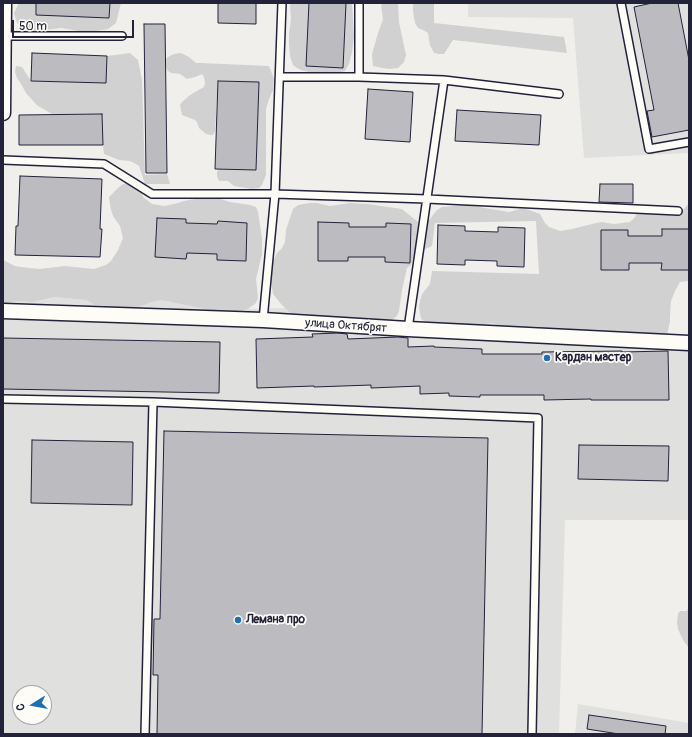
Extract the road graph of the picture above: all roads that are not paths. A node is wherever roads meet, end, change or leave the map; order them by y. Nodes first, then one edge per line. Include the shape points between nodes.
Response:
1 (4, 3) edge
2 (282, 3) edge
3 (360, 3) edge
4 (621, 3) edge
5 (4, 36) junction
6 (122, 36) dead end
7 (280, 76) junction
8 (359, 77) junction
9 (444, 80) junction
10 (560, 94) dead end
11 (3, 113) edge
12 (689, 142) edge
13 (3, 160) edge
14 (275, 194) junction
15 (427, 199) junction
16 (678, 211) dead end
17 (3, 311) edge
18 (263, 320) junction
19 (408, 330) junction
20 (689, 343) edge
21 (3, 399) edge
22 (153, 402) junction
23 (145, 734) edge
24 (532, 734) edge

1 - 5 street
2 - 7 lane
3 - 8 lane
4 - 12 lane via 649,149
5 - 6 lane
5 - 11 street
7 - 8 lane
7 - 14 lane
8 - 9 lane
9 - 10 lane
9 - 15 lane
13 - 14 lane via 104,164 152,194
14 - 15 lane
14 - 18 lane
15 - 16 lane
15 - 19 lane
17 - 18 street, улица Октябрят
18 - 19 street, улица Октябрят
19 - 20 street, улица Октябрят
21 - 22 lane
22 - 23 lane
22 - 24 lane via 538,418

